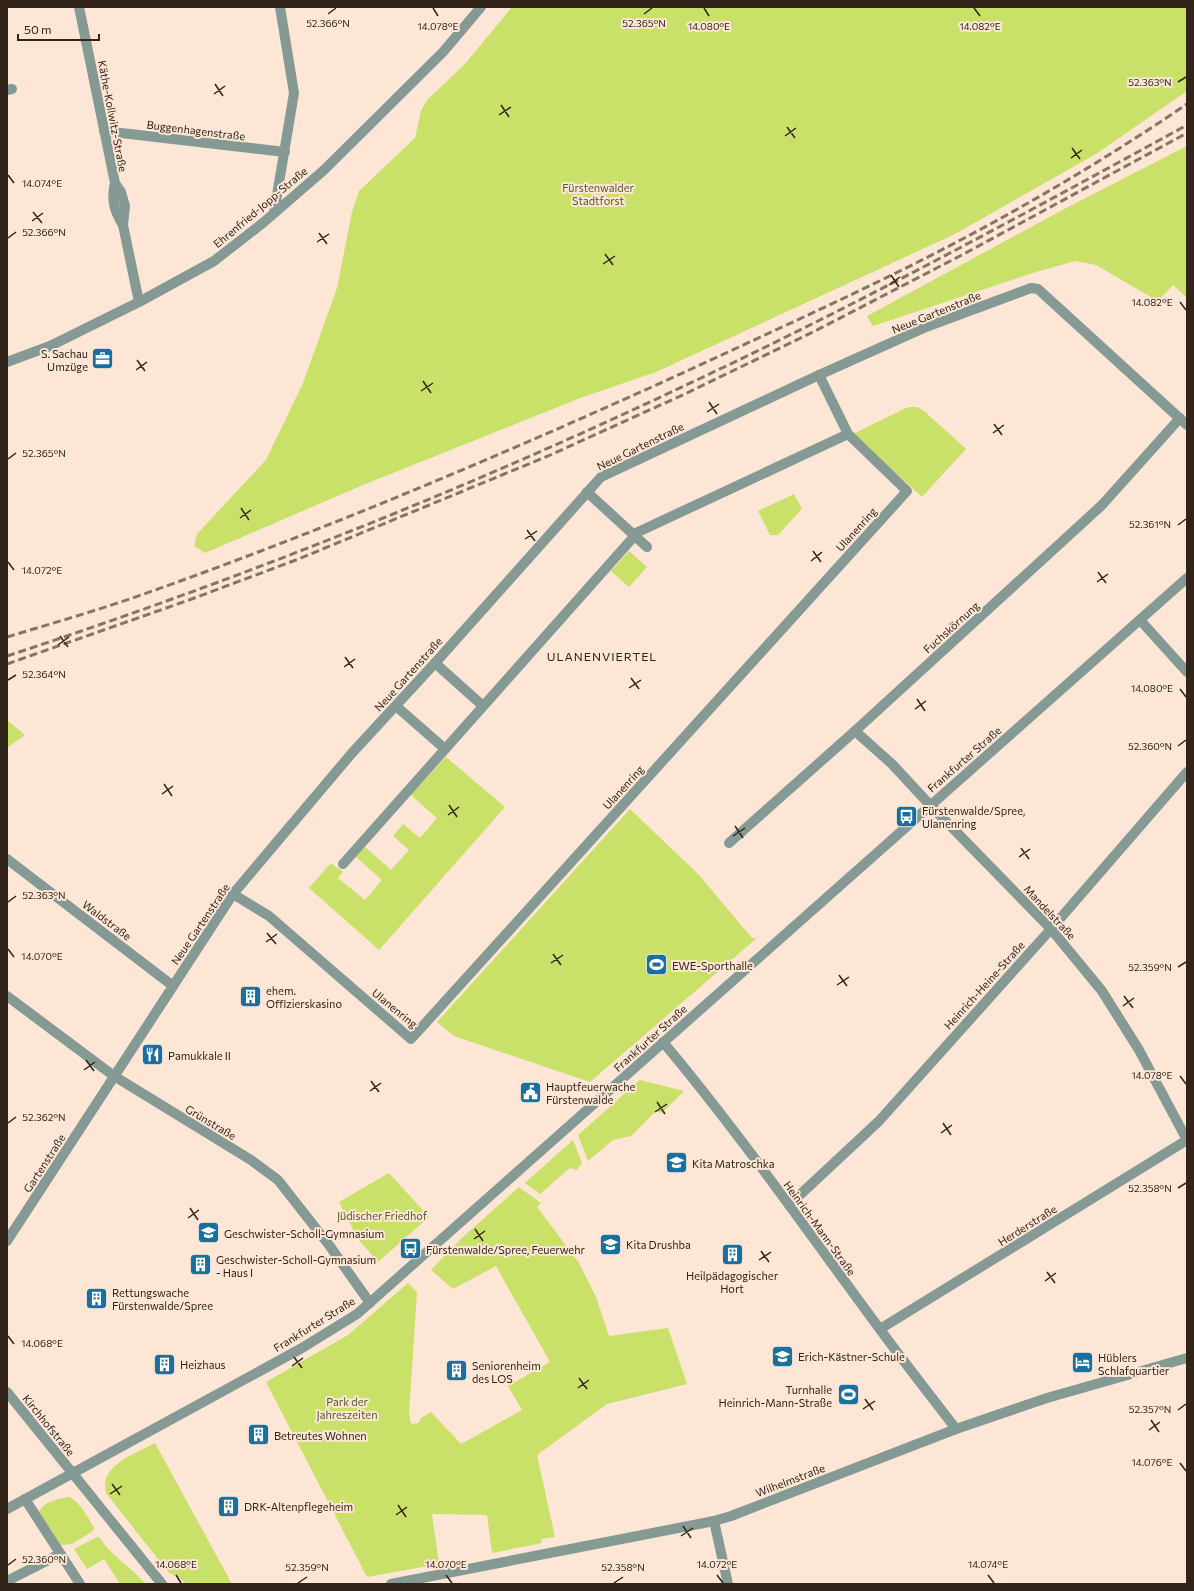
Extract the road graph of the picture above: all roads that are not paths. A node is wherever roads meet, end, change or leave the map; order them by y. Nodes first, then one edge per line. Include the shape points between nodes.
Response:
1 (79, 7) edge
2 (280, 7) edge
3 (481, 7) edge
4 (104, 131) junction
5 (285, 152) junction
6 (274, 213) junction
7 (139, 302) junction
8 (7, 362) edge
9 (819, 374) junction
10 (1183, 421) edge
11 (848, 434) junction
12 (587, 492) junction
13 (635, 535) junction
14 (647, 547) dead end
15 (1187, 578) edge
16 (1140, 620) junction
17 (435, 663) junction
18 (1187, 672) edge
19 (396, 706) junction
20 (483, 706) junction
21 (855, 730) junction
22 (444, 749) junction
23 (1187, 772) edge
24 (930, 805) junction
25 (729, 843) dead end
26 (7, 859) edge
27 (343, 864) dead end
28 (233, 894) junction
29 (1051, 928) junction
30 (174, 986) junction
31 (7, 996) edge
32 (663, 1042) junction
33 (114, 1076) junction
34 (1187, 1140) edge
35 (789, 1205) junction
36 (7, 1241) edge
37 (370, 1302) junction
38 (880, 1329) junction
39 (1187, 1358) edge
40 (7, 1392) edge
41 (956, 1429) junction
42 (73, 1472) junction
43 (25, 1499) junction
44 (7, 1509) edge
45 (714, 1521) junction
46 (60, 1554) junction
47 (7, 1582) edge
48 (80, 1584) edge
49 (162, 1584) edge
50 (391, 1584) edge
51 (728, 1584) edge

1 - 4 street, Käthe-Kollwitz-Straße
2 - 5 street via 294,94
3 - 6 street, Ehrenfried-Jopp-Straße via 443,52 324,170
4 - 5 street, Buggenhagenstraße
4 - 7 street, Käthe-Kollwitz-Straße via 115,182 125,206 123,225
5 - 6 street
6 - 7 street, Ehrenfried-Jopp-Straße via 214,261
7 - 8 street, Ehrenfried-Jopp-Straße via 50,346
9 - 10 street, Neue Gartenstraße via 926,327 1035,288
9 - 11 street, Ulanenring
9 - 12 street, Neue Gartenstraße via 600,477
10 - 21 street, Fuchskörnung via 1106,502
11 - 13 street
11 - 28 street, Ulanenring via 907,491 411,1039 268,916
12 - 13 street
12 - 17 street, Neue Gartenstraße
13 - 14 street
13 - 20 street
15 - 16 street, Frankfurter Straße
16 - 18 street
16 - 24 street, Frankfurter Straße
17 - 19 street, Neue Gartenstraße
17 - 20 street
19 - 22 street
19 - 28 street, Neue Gartenstraße via 317,794
20 - 22 street
21 - 24 street, Mandelstraße via 892,764
21 - 25 street, Fuchskörnung
22 - 27 street
23 - 29 street, Heinrich-Heine-Straße
24 - 29 street, Mandelstraße
24 - 32 street, Frankfurter Straße
26 - 30 street, Waldstraße
28 - 30 street, Neue Gartenstraße
29 - 34 street, Mandelstraße via 1102,991 1140,1050
29 - 35 street, Heinrich-Heine-Straße via 879,1121
30 - 33 street, Neue Gartenstraße
31 - 33 street, Grünstraße
32 - 35 street, Heinrich-Mann-Straße
32 - 37 street, Frankfurter Straße
33 - 36 street, Gartenstraße
33 - 37 street, Grünstraße via 251,1160 278,1180
34 - 38 street, Herderstraße
35 - 38 street, Heinrich-Mann-Straße
37 - 42 street, Frankfurter Straße via 357,1314 302,1348
38 - 41 street, Heinrich-Mann-Straße
39 - 41 street, Wilhelmstraße via 1041,1400
40 - 42 street, Kirchhofstraße
41 - 45 street, Wilhelmstraße
42 - 43 street, Frankfurter Straße
42 - 49 street, Kirchhofstraße
43 - 44 street, Frankfurter Straße
43 - 46 street
45 - 50 street, Wilhelmstraße
45 - 51 street
46 - 47 street
46 - 48 street

